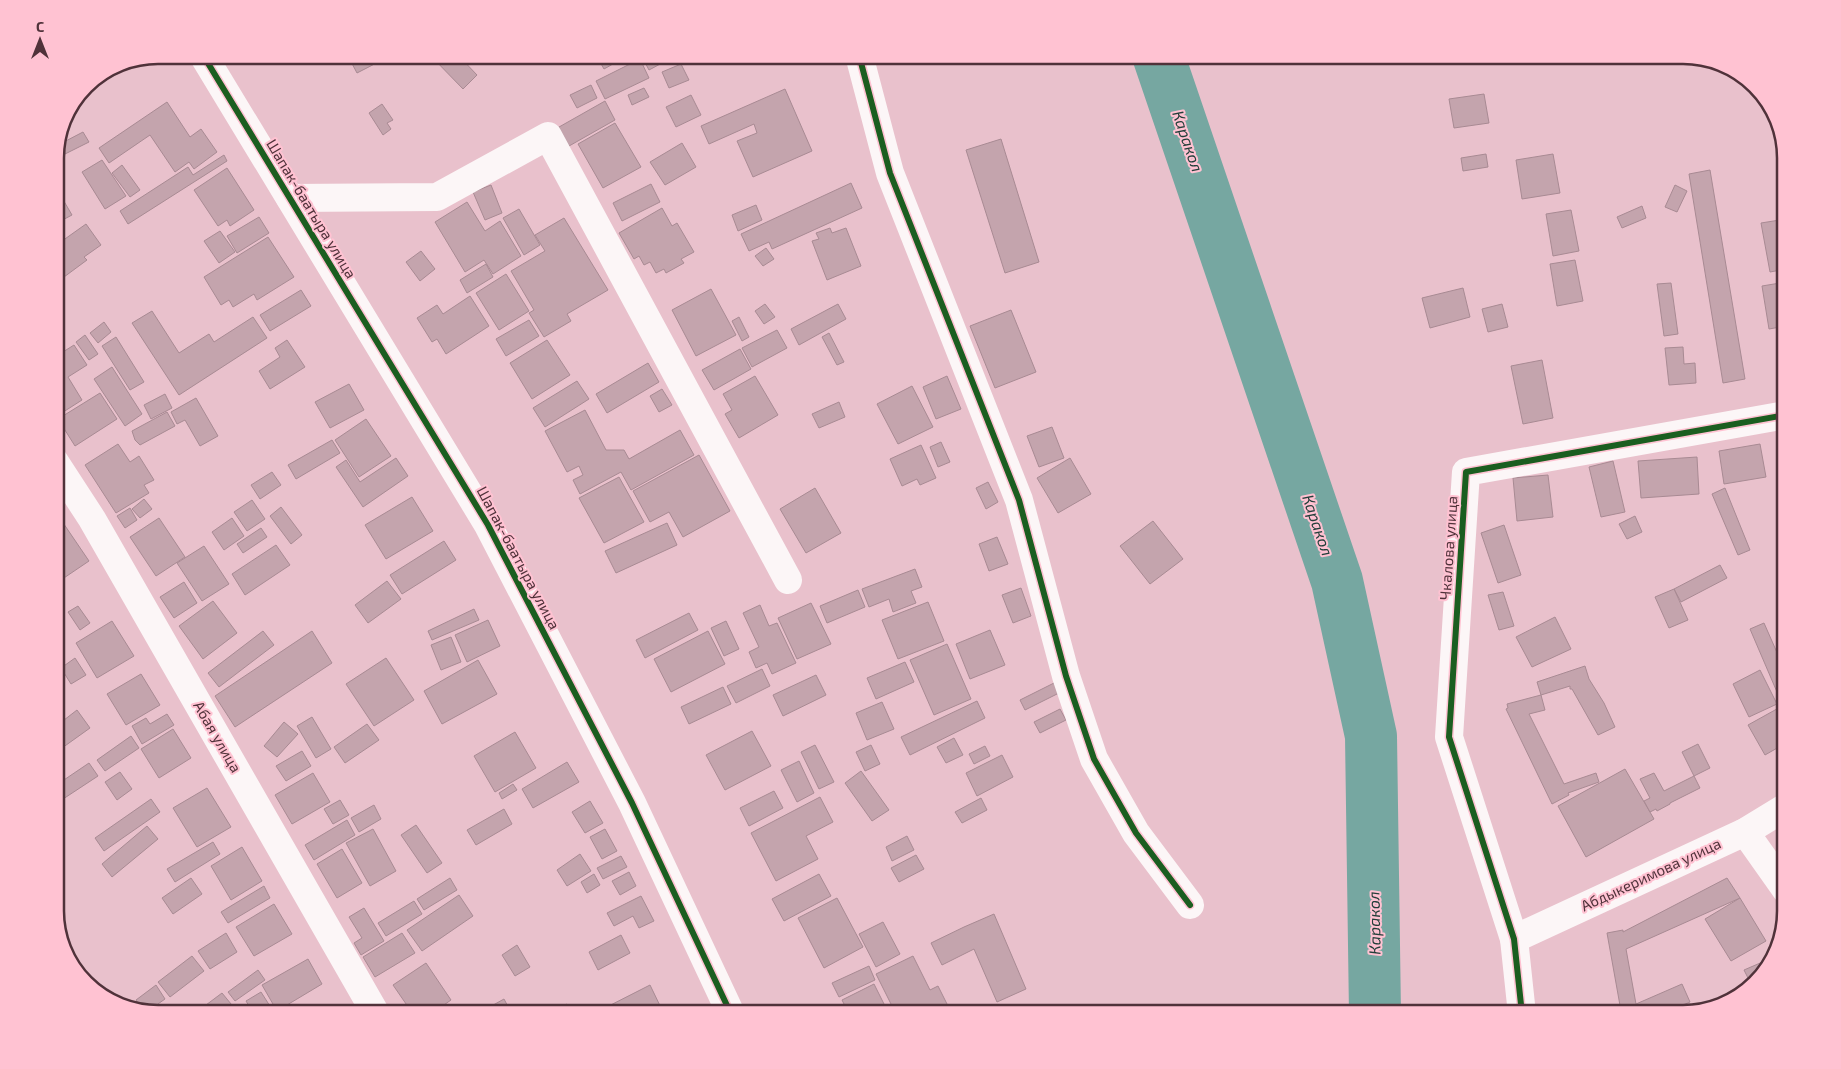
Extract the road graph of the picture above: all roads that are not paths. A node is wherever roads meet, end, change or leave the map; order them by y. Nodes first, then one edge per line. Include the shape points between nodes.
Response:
1 (208, 64) edge
2 (861, 64) edge
3 (290, 198) junction
4 (1777, 417) edge
5 (64, 476) edge
6 (788, 580) dead end
7 (1777, 812) edge
8 (1745, 832) junction
9 (1777, 877) edge
10 (1190, 905) dead end
11 (1514, 939) junction
12 (371, 1005) edge
13 (727, 1005) edge
14 (1521, 1005) edge

1 - 3 street, Шапак-баатыра улица
2 - 10 street via 890,173 1019,500 1066,676 1094,759 1136,833
3 - 6 street via 438,197 548,136
3 - 13 street, Шапак-баатыра улица via 488,524 632,802
4 - 11 street, Чкалова улица via 1466,472 1449,737
5 - 12 street, Абая улица via 92,519
7 - 8 street, Абдыкеримова улица
8 - 9 street
8 - 11 street, Абдыкеримова улица
11 - 14 street

